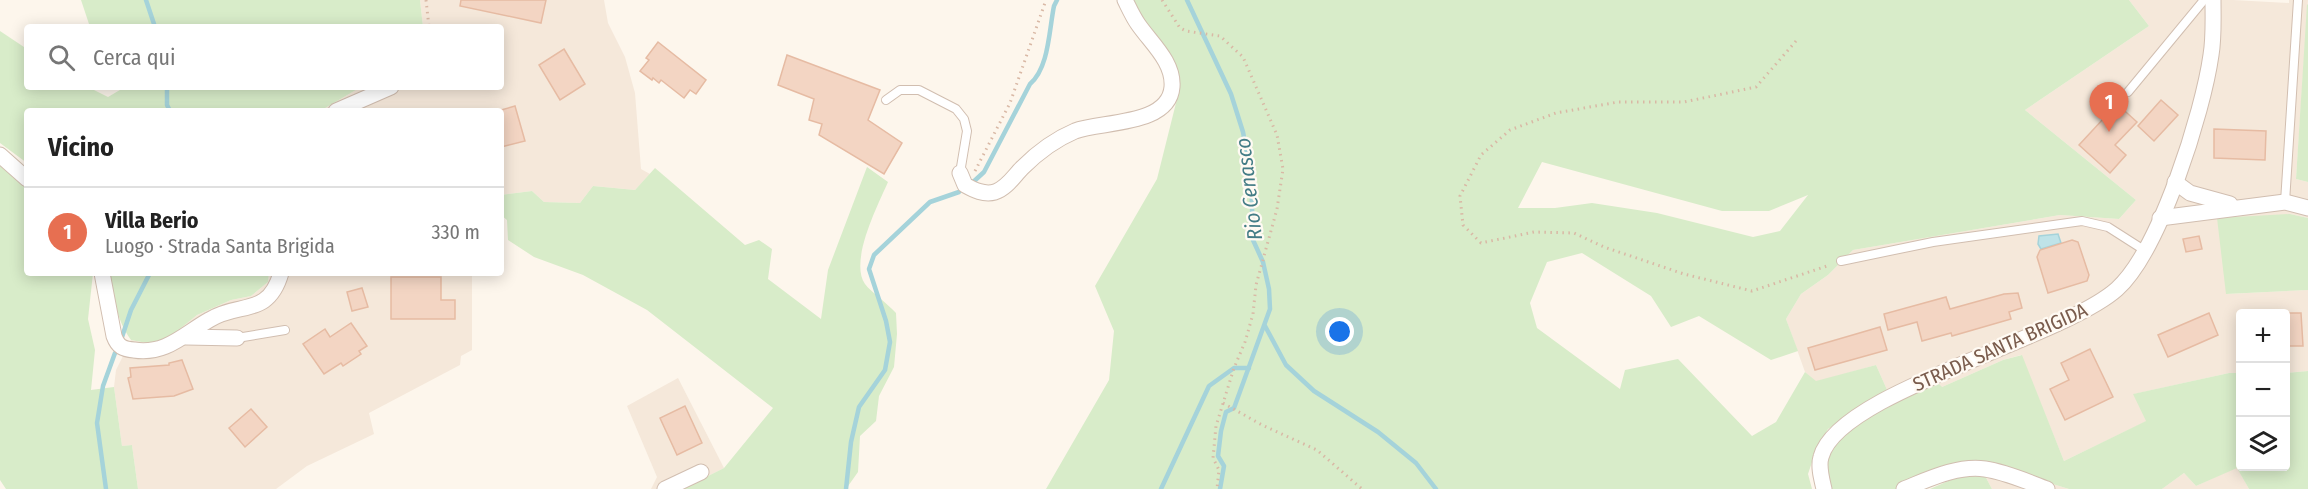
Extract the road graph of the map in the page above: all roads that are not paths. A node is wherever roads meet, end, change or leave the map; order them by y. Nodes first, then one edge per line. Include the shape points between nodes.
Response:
1 (1125, 0) edge
2 (2204, 0) edge
3 (2213, 0) edge
4 (2298, 0) edge
5 (384, 90) edge
6 (2128, 92) dead end
7 (886, 100) dead end
8 (343, 108) edge
9 (0, 155) edge
10 (24, 176) edge
11 (961, 176) joint
12 (2175, 182) junction
13 (2285, 202) junction
14 (2246, 207) junction
15 (2308, 208) edge
16 (2160, 218) junction
17 (2144, 250) junction
18 (1840, 261) road end
19 (103, 276) edge
20 (280, 276) edge
21 (285, 330) dead end
22 (186, 337) junction
23 (237, 338) joint
24 (700, 472) dead end
25 (665, 489) edge
26 (1824, 489) edge
27 (1904, 489) edge
28 (2047, 489) edge

1 - 11 street via 1161,52 1172,76 1173,89 1167,102 1158,111 1142,117 1077,130 1063,137 994,192 979,192 965,185
2 - 6 lane
3 - 12 street, STRADA SANTA BRIGIDA via 2211,54 2196,120
4 - 13 lane
5 - 8 street
7 - 11 lane via 900,90 919,90 956,109 967,131
9 - 10 street
12 - 14 street via 2190,193
12 - 16 street, STRADA SANTA BRIGIDA
13 - 14 street
13 - 15 street
14 - 16 street
16 - 17 street, STRADA SANTA BRIGIDA
17 - 18 lane via 2108,228 2082,221 1934,242
17 - 26 street, STRADA SANTA BRIGIDA via 2118,288 2099,302 1869,409 1832,437 1821,457
19 - 22 street via 118,345 141,351 165,348
20 - 22 street via 272,294 262,303 210,318
21 - 23 lane
22 - 23 street
24 - 25 street
27 - 28 street via 1972,468

